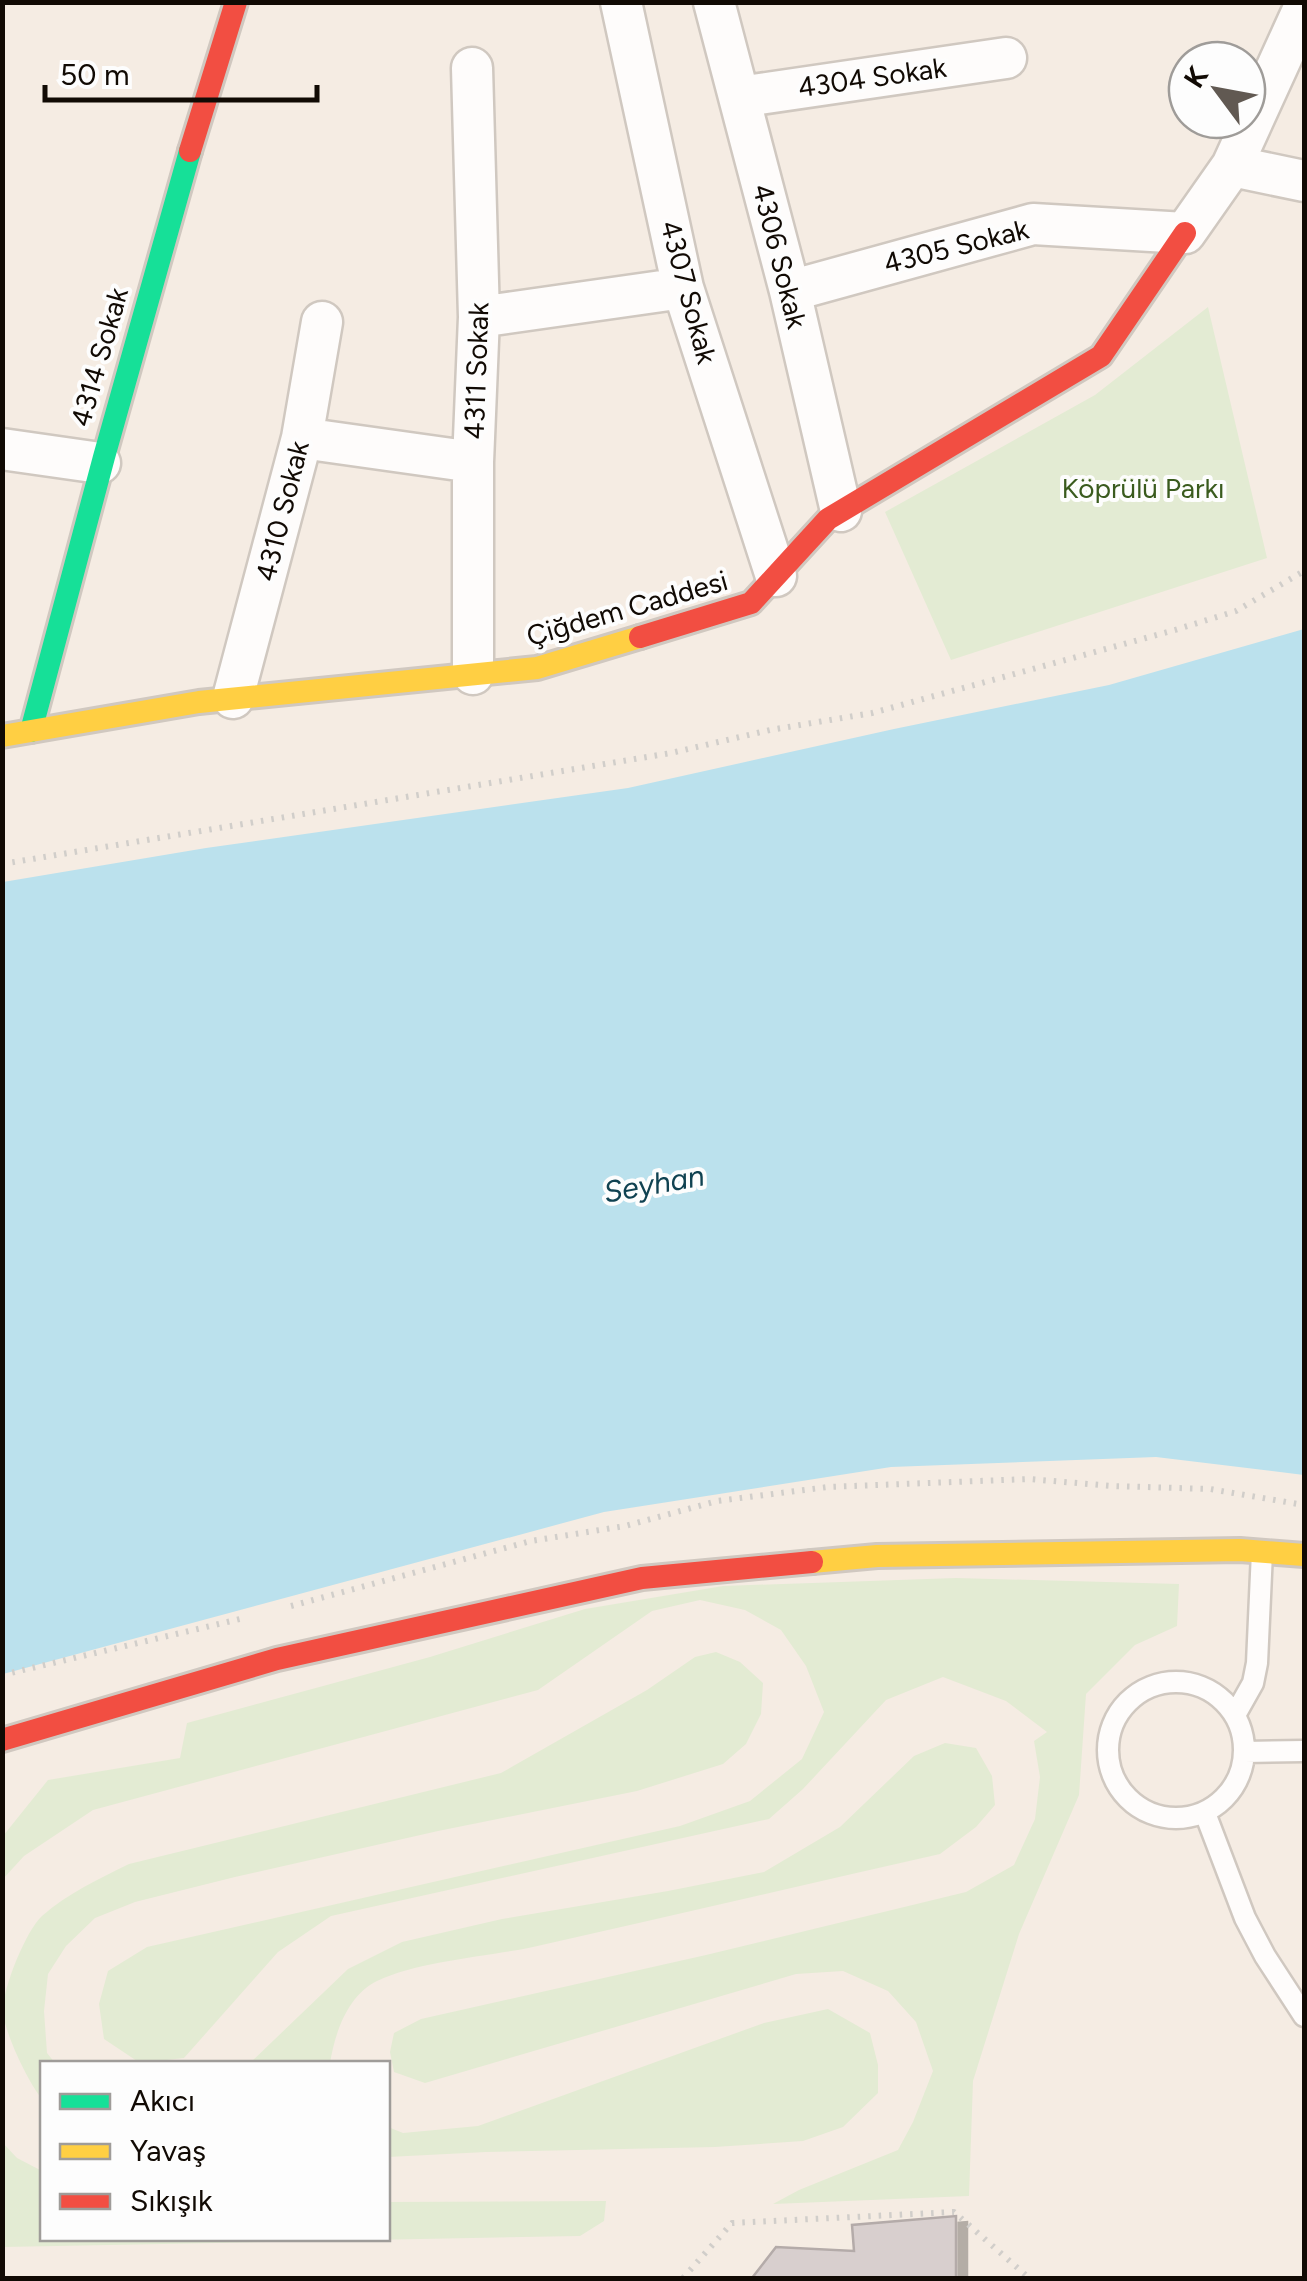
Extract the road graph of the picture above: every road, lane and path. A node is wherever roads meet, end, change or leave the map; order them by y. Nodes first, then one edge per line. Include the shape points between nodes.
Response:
1 (236, 2) edge
2 (621, 2) edge
3 (714, 2) edge
4 (1304, 8) edge
5 (1006, 58) dead end
6 (472, 68) dead end
7 (738, 97) junction
8 (1232, 166) junction
9 (1304, 181) edge
10 (1185, 234) junction
11 (684, 288) junction
12 (790, 291) junction
13 (479, 318) junction
14 (322, 322) dead end
15 (302, 438) junction
16 (2, 448) edge
17 (474, 462) junction
18 (100, 463) junction
19 (841, 512) junction
20 (1304, 571) edge
21 (776, 576) junction
22 (473, 674) junction
23 (234, 698) junction
24 (32, 731) junction
25 (2, 736) edge
26 (2, 864) edge
27 (1262, 1552) junction
28 (1304, 1555) edge
29 (1235, 1715) junction
30 (2, 1740) edge
31 (1304, 1751) edge
32 (1245, 1752) junction
33 (1206, 1813) junction
34 (1304, 2016) edge
35 (683, 2278) edge
36 (1029, 2278) edge

1 - 18 street, 4314 Sokak
2 - 11 street, 4307 Sokak
3 - 7 street, 4306 Sokak
4 - 8 street
5 - 7 street, 4304 Sokak
6 - 13 street, 4311 Sokak
7 - 12 street, 4306 Sokak
8 - 9 street
8 - 10 street
10 - 12 street, 4305 Sokak via 1032,224
10 - 19 street, Çiğdem Caddesi via 1101,356
11 - 13 street
11 - 21 street, 4307 Sokak
12 - 19 street, 4306 Sokak
13 - 17 street, 4311 Sokak
14 - 15 street, 4310 Sokak
15 - 17 street
15 - 23 street, 4310 Sokak
16 - 18 street
17 - 22 street, 4311 Sokak
18 - 24 street, 4314 Sokak
19 - 21 street, Çiğdem Caddesi
20 - 26 path via 1236,612 872,712 671,754
21 - 22 street, Çiğdem Caddesi via 752,603 538,668
22 - 23 street, Çiğdem Caddesi
23 - 24 street, Çiğdem Caddesi
24 - 25 street, Çiğdem Caddesi
27 - 28 street
27 - 29 lane via 1257,1664
27 - 30 street via 877,1556 642,1578 278,1659
29 - 32 lane
29 - 33 lane via 1198,1685 1150,1687 1115,1719 1108,1742 1119,1789 1136,1806 1158,1817
31 - 32 lane
32 - 33 lane via 1226,1798
33 - 34 lane via 1245,1918
35 - 36 path via 732,2223 954,2212

